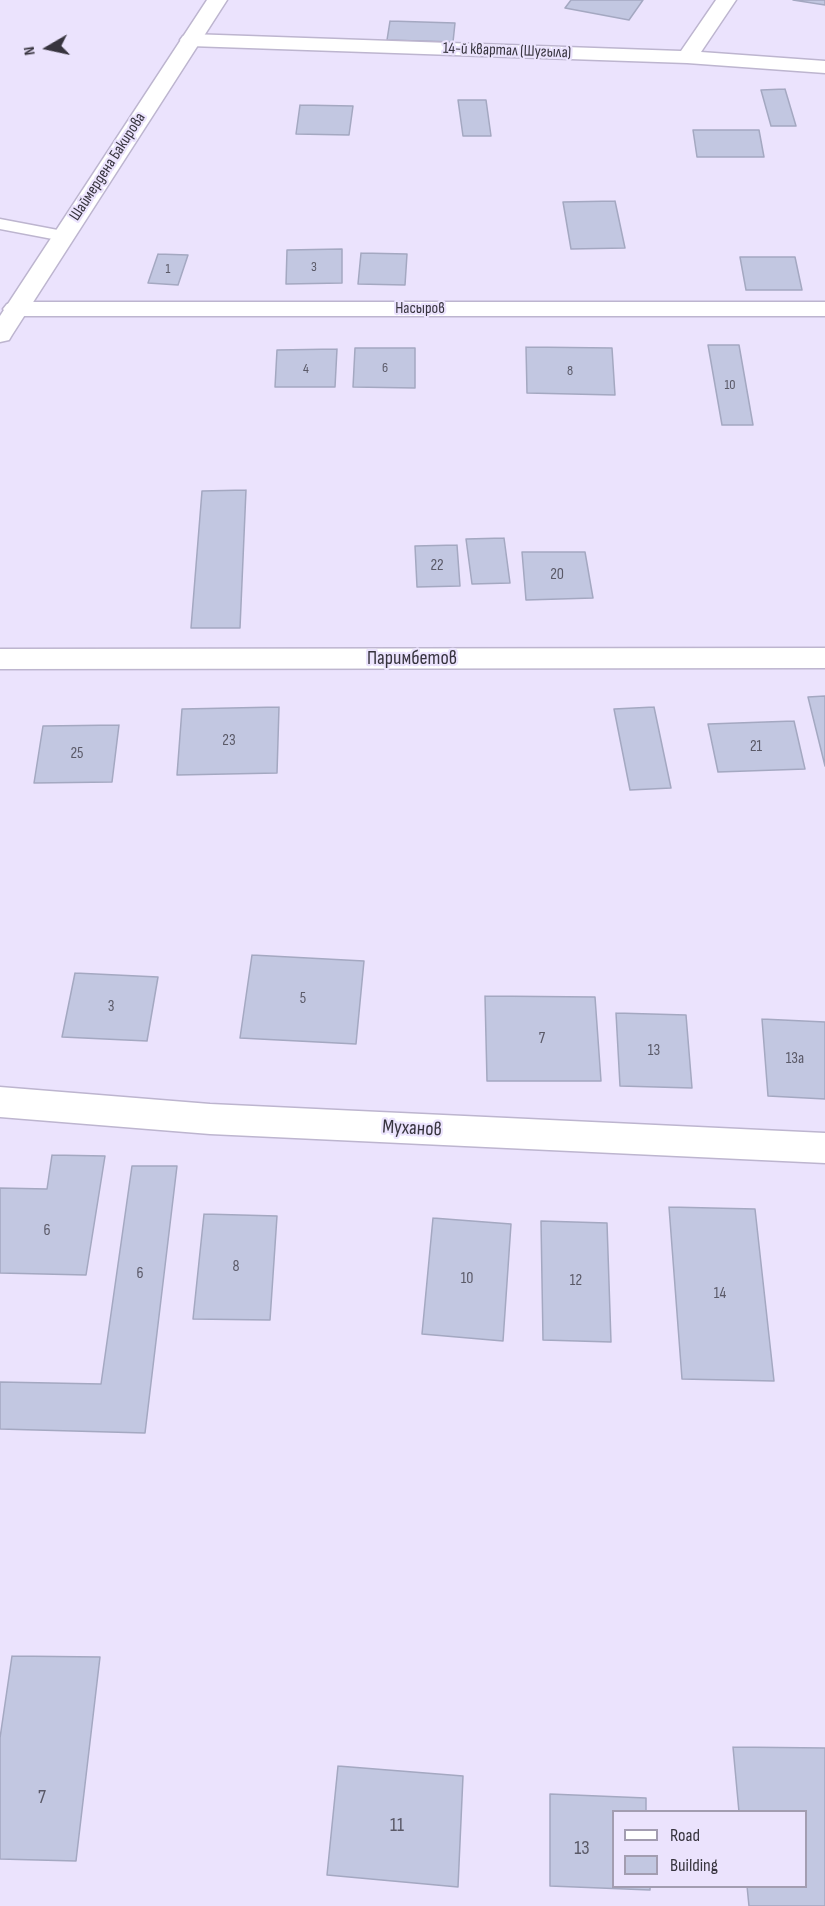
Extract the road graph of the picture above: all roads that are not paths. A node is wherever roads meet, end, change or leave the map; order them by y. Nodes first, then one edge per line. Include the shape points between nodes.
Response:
1 (217, 0) edge
2 (726, 0) edge
3 (190, 40) junction
4 (687, 57) junction
5 (825, 67) edge
6 (0, 224) edge
7 (63, 236) junction
8 (15, 309) junction
9 (825, 309) edge
10 (0, 335) edge
11 (825, 658) edge
12 (0, 659) edge
13 (0, 1102) edge
14 (825, 1148) edge

1 - 3 street, Шаймердена Бакирова
2 - 4 street
3 - 4 street, 14-й квартал (Шугыла)
3 - 7 street, Шаймердена Бакирова
4 - 5 street, 14-й квартал (Шугыла)
6 - 7 lane
7 - 8 street, Шаймердена Бакирова
8 - 9 street, Насыров
8 - 10 street, Шаймердена Бакирова
11 - 12 street, Паримбетов
13 - 14 street, Муханов via 210,1119

